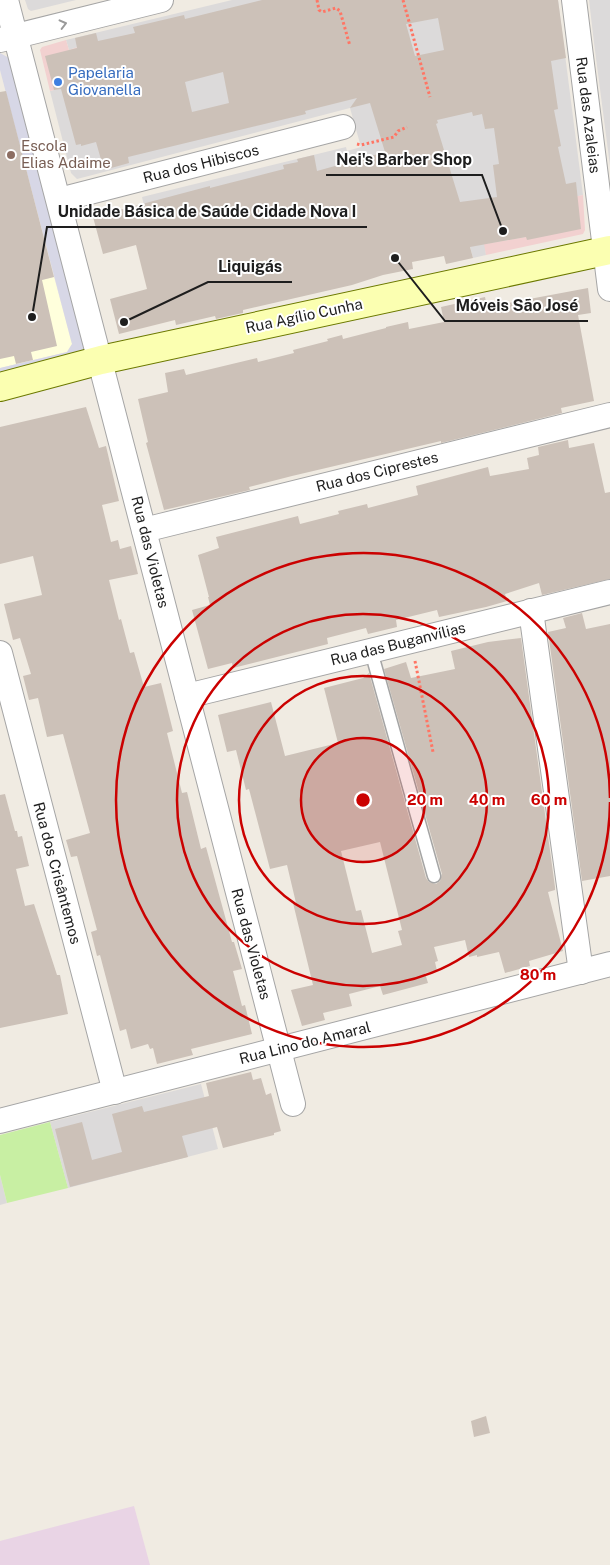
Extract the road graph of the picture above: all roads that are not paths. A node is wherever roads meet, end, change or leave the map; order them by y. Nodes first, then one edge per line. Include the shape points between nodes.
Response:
1 (6, 0) edge
2 (161, 0) edge
3 (574, 0) edge
4 (8, 38) edge
5 (341, 128) road end
6 (59, 200) junction
7 (607, 251) edge
8 (610, 289) edge
9 (101, 360) junction
10 (0, 387) edge
11 (610, 415) edge
12 (144, 530) junction
13 (610, 592) edge
14 (531, 611) junction
15 (371, 651) junction
16 (0, 653) edge
17 (187, 696) junction
18 (434, 876) dead end
19 (610, 964) edge
20 (581, 972) junction
21 (279, 1050) junction
22 (115, 1092) junction
23 (293, 1104) dead end
24 (0, 1121) edge

1 - 4 street, Rua das Violetas
4 -> 2 street
3 - 7 street, Rua das Azaleias
4 - 6 street, Rua das Violetas
5 - 6 street, Rua dos Hibiscos
6 - 9 street, Rua das Violetas
7 - 8 street, Rua das Azaleias
7 - 9 main road, Rua Agílio Cunha
9 - 10 main road, Rua Agílio Cunha
9 - 12 street, Rua das Violetas
11 - 12 street, Rua dos Ciprestes
12 - 17 street, Rua das Violetas
13 - 14 street, Rua das Buganvílias
14 - 15 street, Rua das Buganvílias
14 - 20 street
15 - 17 street, Rua das Buganvílias
15 - 18 lane
16 - 22 street, Rua dos Crisântemos
17 - 21 street, Rua das Violetas
19 - 20 street, Rua Lino do Amaral
20 - 21 street, Rua Lino do Amaral
21 - 22 street, Rua Lino do Amaral
21 - 23 street, Rua das Violetas
22 - 24 street, Rua Lino do Amaral

